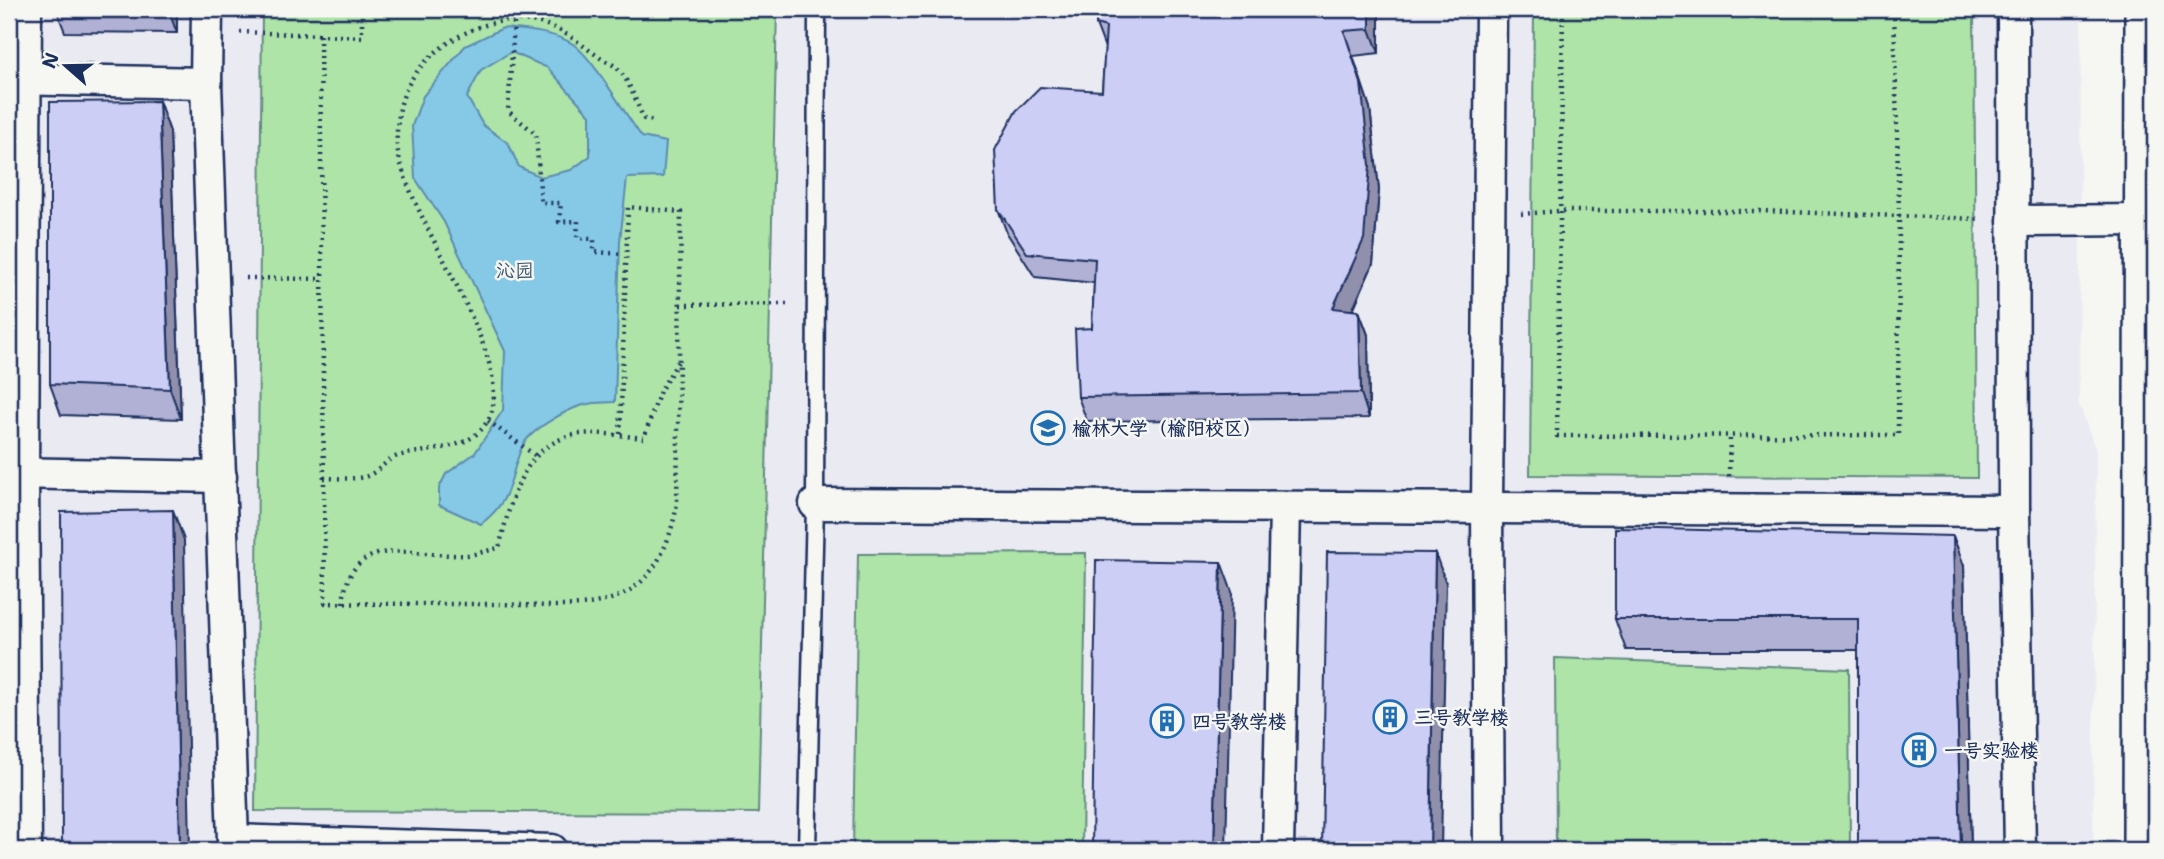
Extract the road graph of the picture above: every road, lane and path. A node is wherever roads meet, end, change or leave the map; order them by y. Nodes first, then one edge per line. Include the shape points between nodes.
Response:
1 (26, 9) edge
2 (362, 9) edge
3 (515, 9) edge
4 (817, 9) edge
5 (1491, 9) edge
6 (1563, 9) edge
7 (1894, 9) edge
8 (2013, 9) edge
9 (2144, 9) edge
10 (207, 20) edge
11 (513, 22) junction
12 (320, 34) junction
13 (17, 79) edge
14 (206, 83) junction
15 (655, 121) dead end
16 (1559, 211) junction
17 (1899, 215) junction
18 (1489, 217) junction
19 (2013, 220) junction
20 (2142, 220) junction
21 (624, 254) junction
22 (214, 278) junction
23 (322, 279) junction
24 (816, 304) junction
25 (680, 305) junction
26 (679, 359) junction
27 (488, 421) junction
28 (620, 436) junction
29 (536, 456) junction
30 (16, 473) edge
31 (221, 477) junction
32 (324, 478) junction
33 (815, 504) junction
34 (1285, 508) junction
35 (1487, 509) junction
36 (2014, 511) junction
37 (343, 603) junction
38 (233, 845) edge
39 (26, 850) edge
40 (552, 850) edge
41 (807, 850) edge
42 (1278, 850) edge
43 (1489, 850) edge
44 (2020, 850) edge
45 (2142, 850) edge

1 - 13 street
2 - 12 path via 362,37
3 - 11 path
4 - 24 lane
5 - 18 street
6 - 16 path
7 - 17 path
8 - 19 street
9 - 20 street
10 - 12 path
10 - 14 street
11 - 15 path via 528,20 564,31 616,67 644,119
11 - 21 path via 508,111 536,134 541,203 561,203 559,222 578,221 577,238 594,239 594,252
11 - 27 path via 463,34 433,53 415,75 400,106 397,145 426,226 490,359 496,391
12 - 23 path
13 - 14 street
13 - 30 street
14 - 22 street
16 - 17 path
16 - 17 path via 1557,436 1898,435
16 - 18 path
17 - 19 path
18 - 35 street
19 - 20 street
19 - 36 street
20 - 45 street
21 - 25 path via 628,207 681,212
21 - 28 path
22 - 23 path
22 - 31 street
23 - 32 path
24 - 25 path
24 - 33 lane
25 - 26 path
26 - 28 path via 660,391 644,438
26 - 37 path via 673,531 664,554 625,593 573,605
27 - 29 path
27 - 32 path via 465,441 396,457 367,476
28 - 29 path via 579,434 541,448
29 - 37 path via 518,481 499,548 467,555 377,552 355,569 344,588
30 - 31 street
30 - 39 street
31 - 38 street
32 - 37 path via 325,603
33 - 34 street
33 - 41 lane
34 - 35 street
34 - 42 street
35 - 36 street
35 - 43 street
36 - 44 street
38 - 40 street

